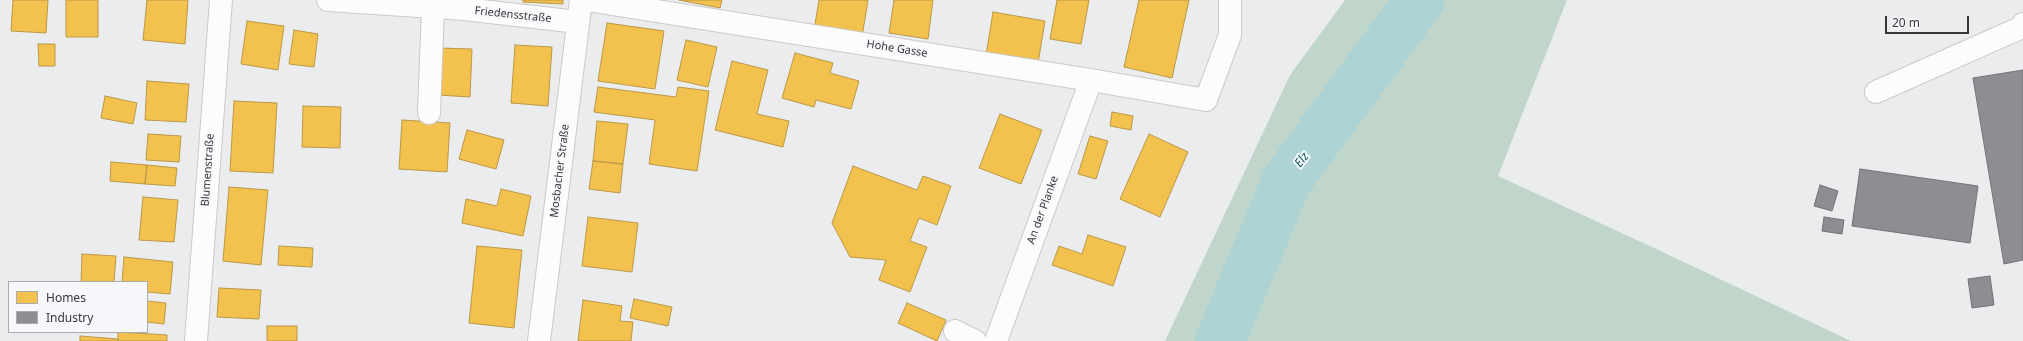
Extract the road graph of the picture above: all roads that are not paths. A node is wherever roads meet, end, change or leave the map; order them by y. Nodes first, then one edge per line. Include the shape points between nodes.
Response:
1 (221, 0) edge
2 (328, 0) edge
3 (581, 0) edge
4 (588, 0) edge
5 (1230, 0) edge
6 (433, 7) junction
7 (578, 22) junction
8 (2023, 24) edge
9 (1090, 80) junction
10 (1876, 92) dead end
11 (429, 113) dead end
12 (955, 332) dead end
13 (196, 341) edge
14 (539, 341) edge
15 (975, 341) edge
16 (996, 341) edge

1 - 13 street, Blumenstraße
2 - 6 street, Friedensstraße
3 - 7 street, Mosbacher Straße
4 - 9 street, Hohe Gasse
5 - 9 street, Hohe Gasse via 1230,35 1206,100
6 - 7 street, Friedensstraße
6 - 11 street
7 - 14 street, Mosbacher Straße
8 - 10 street via 2020,28
9 - 16 street, An der Planke
12 - 15 street

